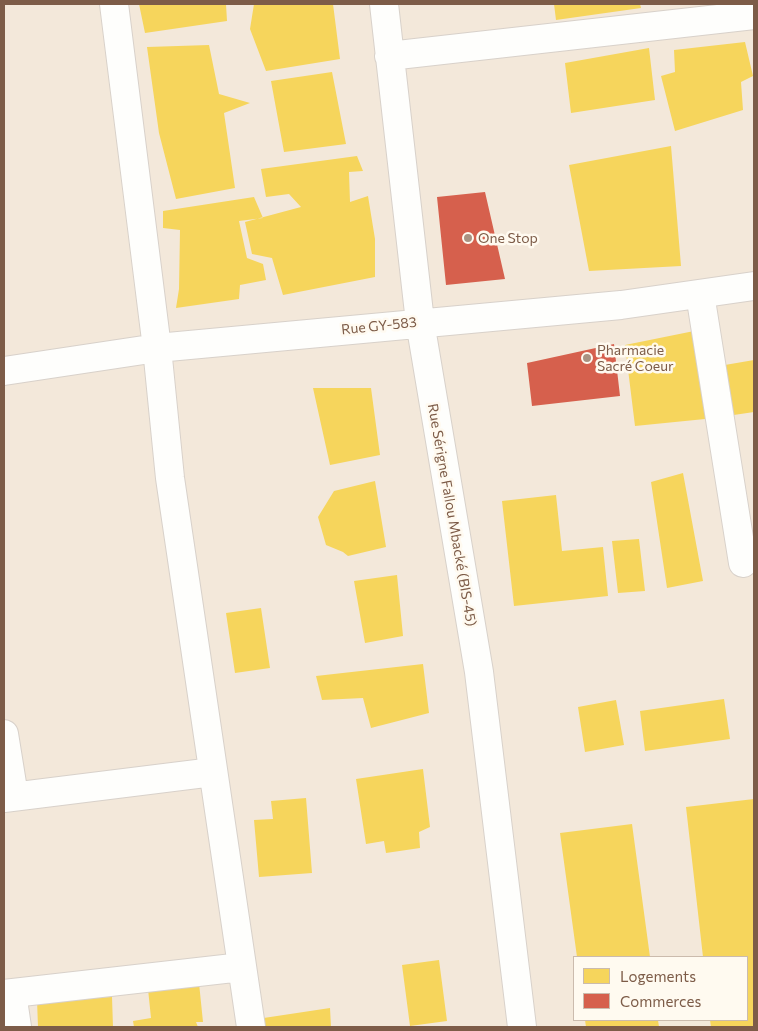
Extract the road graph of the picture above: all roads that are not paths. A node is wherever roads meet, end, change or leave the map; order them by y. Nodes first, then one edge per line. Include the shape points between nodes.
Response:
1 (114, 4) edge
2 (384, 4) edge
3 (754, 15) edge
4 (389, 56) junction
5 (754, 286) edge
6 (700, 294) junction
7 (420, 322) junction
8 (157, 348) junction
9 (4, 371) edge
10 (743, 563) dead end
11 (4, 734) edge
12 (212, 772) junction
13 (9, 797) edge
14 (242, 967) junction
15 (8, 994) edge
16 (16, 1027) edge
17 (251, 1027) edge
18 (522, 1027) edge

1 - 8 street
2 - 4 street, Rue Sérigne Fallou Mbacké (BIS-45)
3 - 4 street
4 - 7 street, Rue Sérigne Fallou Mbacké (BIS-45)
5 - 6 street, Rue GY-583
6 - 7 street, Rue GY-583 via 621,305
6 - 10 street
7 - 8 street, Rue GY-583
7 - 18 street, Rue Sérigne Fallou Mbacké (BIS-45) via 479,672
8 - 9 street, Rue GY-583
8 - 12 street via 170,478
11 - 13 street
12 - 13 street
12 - 14 street
14 - 15 street
14 - 17 street
15 - 16 street

